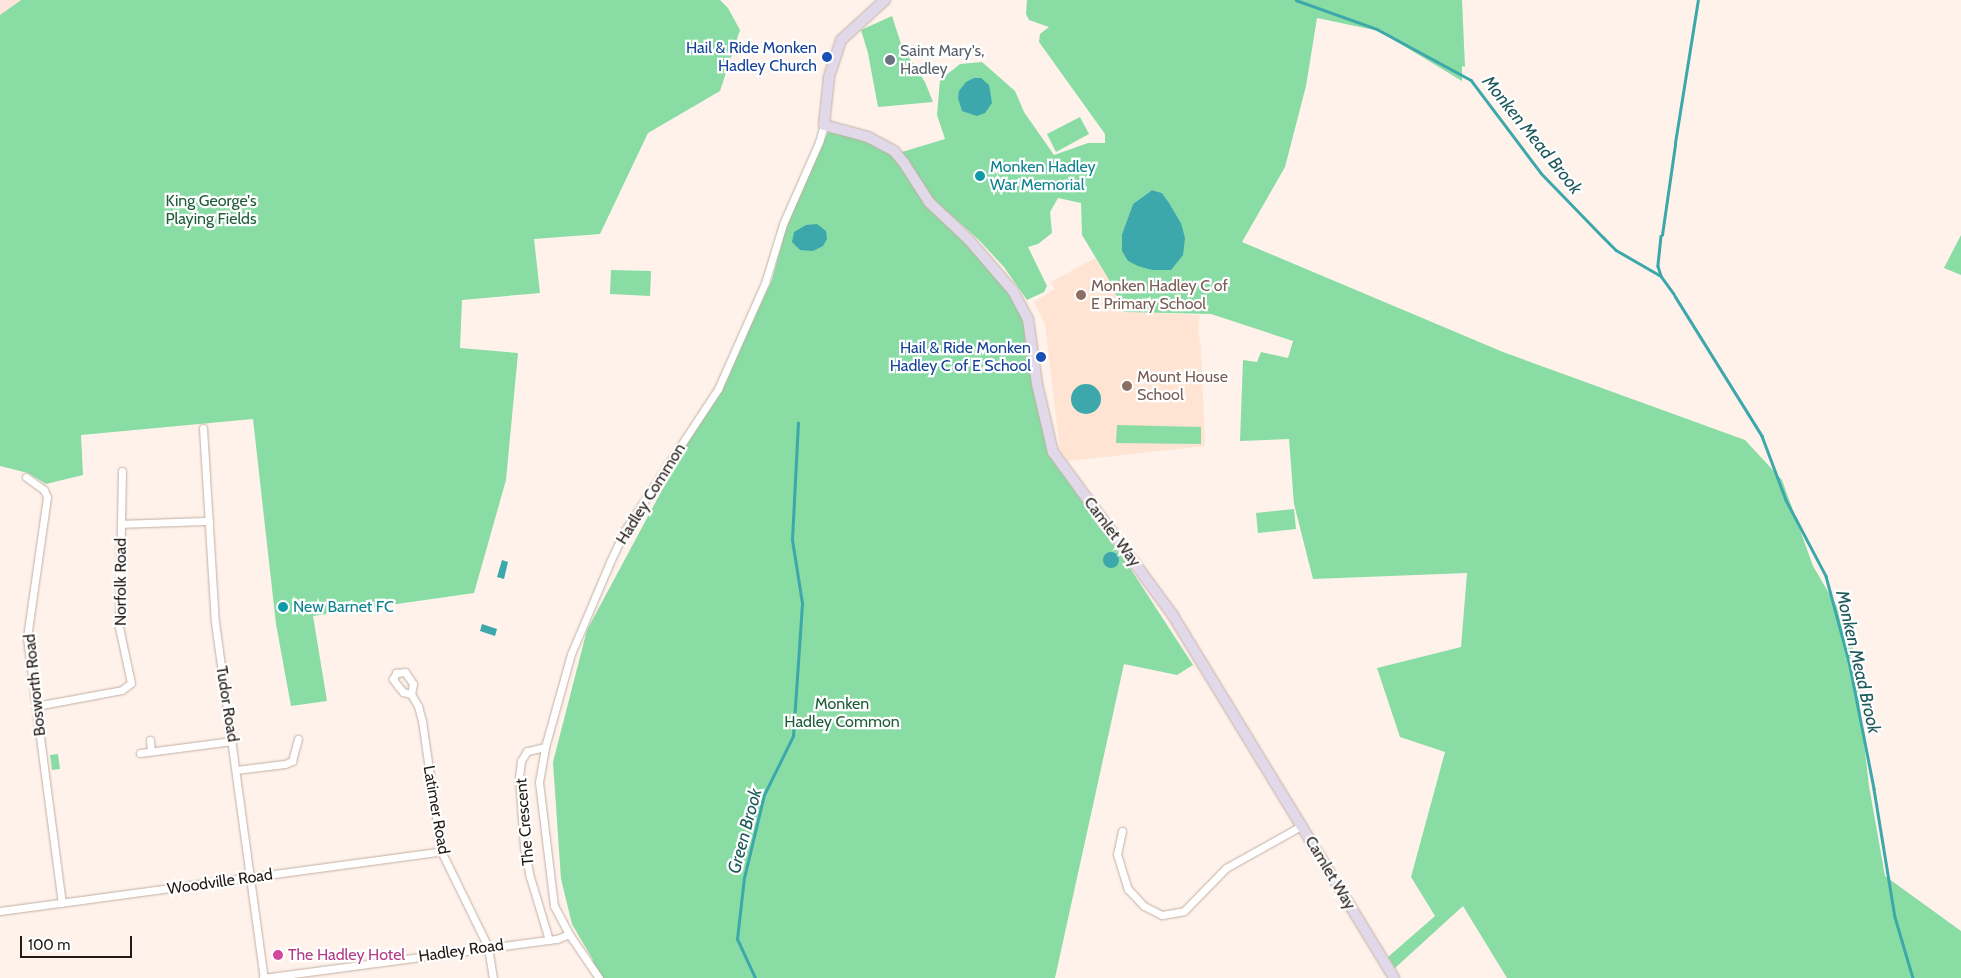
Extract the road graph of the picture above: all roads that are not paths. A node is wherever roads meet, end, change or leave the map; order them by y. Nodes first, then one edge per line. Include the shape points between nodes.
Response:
1 (885, 0) edge
2 (824, 125) junction
3 (203, 428) dead end
4 (122, 471) dead end
5 (26, 477) dead end
6 (209, 521) junction
7 (121, 524) junction
8 (411, 694) dead end
9 (36, 706) junction
10 (298, 739) dead end
11 (150, 740) dead end
12 (232, 741) junction
13 (545, 746) junction
14 (151, 751) junction
15 (140, 754) dead end
16 (292, 761) junction
17 (298, 766) dead end
18 (236, 770) junction
19 (1301, 826) junction
20 (1122, 832) dead end
21 (440, 851) junction
22 (251, 878) junction
23 (62, 903) junction
24 (0, 911) edge
25 (569, 934) junction
26 (549, 940) junction
27 (488, 948) junction
28 (264, 978) edge
29 (493, 978) edge
30 (599, 978) edge
31 (1394, 978) edge

1 - 2 street via 841,40 829,78
2 - 13 street, Hadley Common via 783,224 768,275 718,389 625,530 614,554 571,654
2 - 19 street, Camlet Way via 868,137 894,151 929,202 969,240 1013,291 1028,319 1036,384 1053,452 1166,606
3 - 6 street, Tudor Road
4 - 7 street, Norfolk Road
5 - 9 street, Bosworth Road via 44,490 47,497 28,638
6 - 7 street
6 - 12 street, Tudor Road via 214,622
7 - 9 street, Norfolk Road via 119,627 131,683 122,690
8 - 21 street, Latimer Road via 422,721
9 - 23 street, Bosworth Road
10 - 16 street
11 - 14 street
12 - 14 street
12 - 18 street, Tudor Road
13 - 25 street, Hadley Common via 539,782 550,883 554,906
13 - 26 street, The Crescent via 527,751 521,761 519,777 524,847
14 - 15 street
16 - 17 street
16 - 18 street
18 - 22 street, Tudor Road
19 - 20 street via 1226,868 1184,911 1162,915 1144,906 1128,889 1117,854
19 - 31 street, Camlet Way
21 - 22 street, Woodville Road
21 - 27 street, Latimer Road
22 - 23 street, Woodville Road
22 - 28 street, Tudor Road
23 - 24 street, Woodville Road
25 - 26 street, Hadley Road
25 - 30 street, Hadley Common
26 - 27 street, Hadley Road
27 - 28 street, Hadley Road
27 - 29 street, Latimer Road

